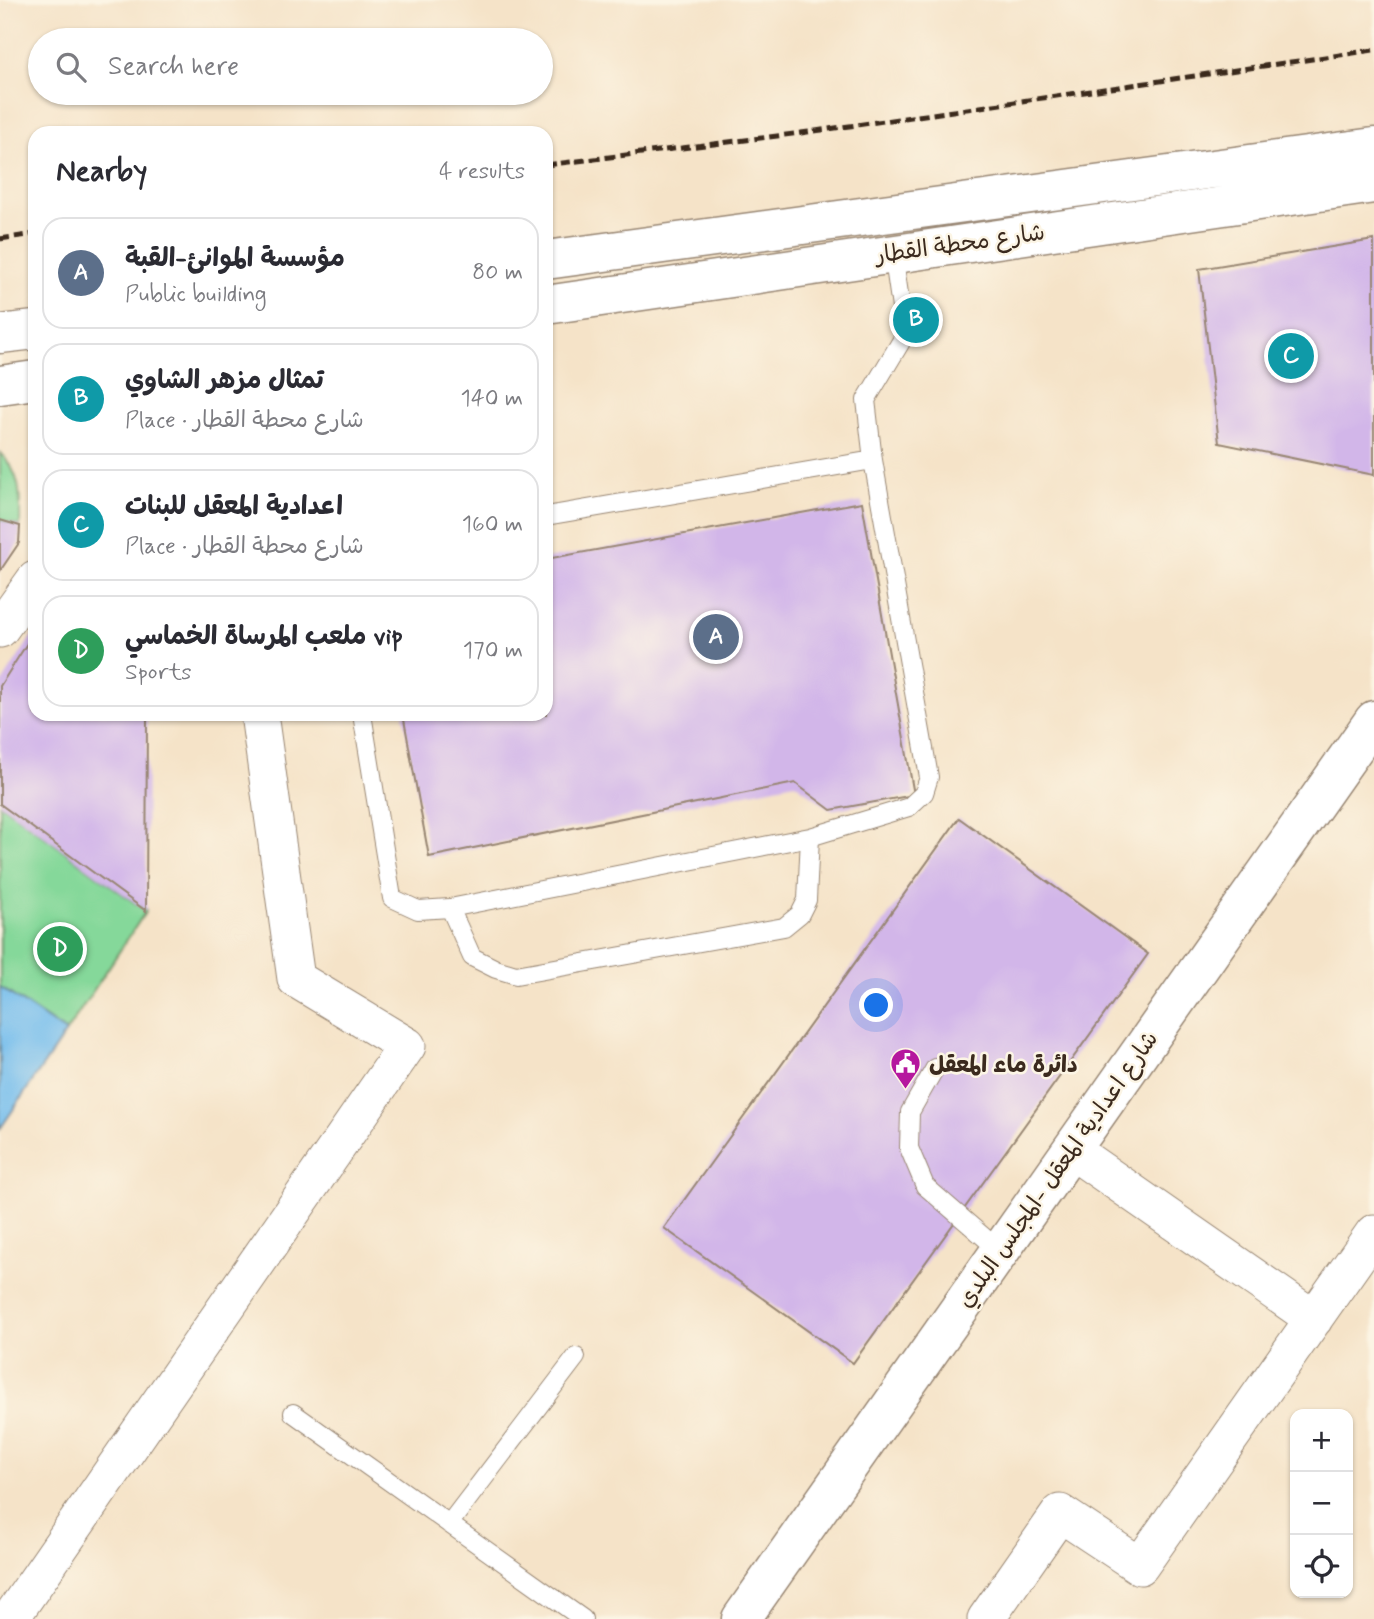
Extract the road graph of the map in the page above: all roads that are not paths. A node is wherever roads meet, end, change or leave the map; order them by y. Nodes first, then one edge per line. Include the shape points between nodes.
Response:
1 (1374, 147) edge
2 (1374, 184) edge
3 (893, 253) junction
4 (553, 259) edge
5 (553, 304) edge
6 (28, 331) edge
7 (0, 334) edge
8 (28, 381) edge
9 (0, 385) edge
10 (873, 460) junction
11 (553, 515) edge
12 (28, 590) edge
13 (0, 629) edge
14 (1374, 720) edge
15 (260, 721) edge
16 (363, 721) edge
17 (810, 837) junction
18 (450, 908) junction
19 (935, 1068) dead end
20 (1071, 1150) junction
21 (1374, 1233) edge
22 (1000, 1251) junction
23 (1314, 1319) junction
24 (576, 1357) dead end
25 (293, 1413) dead end
26 (449, 1524) junction
27 (10, 1619) edge
28 (583, 1619) edge
29 (741, 1619) edge
30 (986, 1619) edge

1 - 4 main road, شارع محطة القطار
2 - 3 main road, شارع محطة القطار
3 - 5 main road, شارع محطة القطار
3 - 10 lane via 905,335 866,400
6 - 7 main road
8 - 9 main road
10 - 11 lane
10 - 17 lane via 929,777 924,793 909,807
12 - 13 street
14 - 20 main road, شارع اعدادية المعقل -المجلس البلدي
15 - 27 street via 296,979 407,1045
16 - 18 lane via 392,898 418,910
17 - 18 lane
17 - 18 lane via 807,900 800,914 784,927 516,975 472,957
19 - 22 lane via 910,1112 909,1148 925,1186
20 - 22 main road, شارع اعدادية المعقل -المجلس البلدي
20 - 23 street
21 - 23 street
22 - 29 main road, شارع اعدادية المعقل -المجلس البلدي
23 - 30 street via 1140,1566 1060,1513
24 - 26 lane
25 - 26 lane
26 - 28 lane

